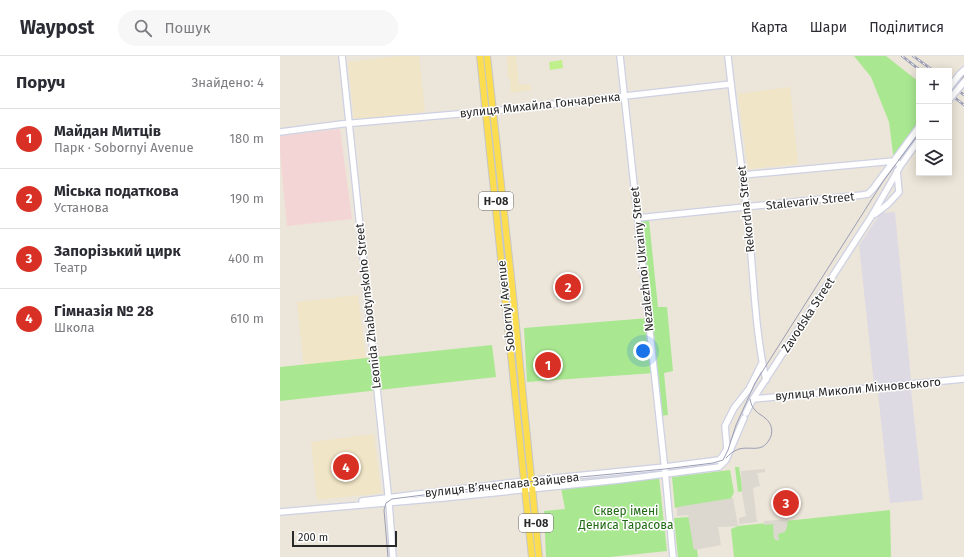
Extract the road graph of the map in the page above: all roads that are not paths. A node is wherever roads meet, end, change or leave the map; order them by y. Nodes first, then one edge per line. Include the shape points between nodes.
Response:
1 (342, 56) edge
2 (480, 56) edge
3 (487, 56) edge
4 (620, 56) edge
5 (728, 56) edge
6 (964, 70) edge
7 (964, 82) edge
8 (731, 84) junction
9 (952, 84) edge
10 (952, 96) edge
11 (624, 97) junction
12 (490, 111) junction
13 (349, 124) junction
14 (916, 131) edge
15 (280, 132) edge
16 (916, 144) edge
17 (894, 161) junction
18 (901, 165) junction
19 (897, 171) junction
20 (743, 175) junction
21 (746, 208) junction
22 (871, 217) junction
23 (638, 218) junction
24 (762, 363) junction
25 (964, 379) edge
26 (766, 380) junction
27 (753, 399) junction
28 (724, 459) junction
29 (665, 467) junction
30 (719, 467) joint
31 (665, 475) junction
32 (528, 481) junction
33 (529, 489) junction
34 (388, 500) junction
35 (280, 511) edge
36 (393, 557) edge
37 (532, 557) edge
38 (539, 557) edge
39 (673, 557) edge

1 - 13 street, Leonida Zhabotynskoho Street
2 - 12 main road, Sobornyi Avenue / Н-08
3 - 12 main road, Sobornyi Avenue / Н-08
4 - 11 street, Nezalezhnoi Ukrainy Street
5 - 8 street, Rekordna Street
6 - 9 street, bridge
7 - 10 street, bridge
8 - 11 street, вулиця Михайла Гончаренка
8 - 20 street, Rekordna Street
11 - 12 street, вулиця Михайла Гончаренка
11 - 23 street, Nezalezhnoi Ukrainy Street
12 - 13 street, вулиця Михайла Гончаренка
12 - 32 main road, Sobornyi Avenue / Н-08
13 - 15 street, вулиця Михайла Гончаренка
13 - 34 street, Leonida Zhabotynskoho Street
14 - 17 street
16 - 18 street, Zavodska Street
17 - 18 street
17 - 20 street
17 - 21 street, Stalevariv Street via 873,189 862,196
18 - 19 street, Zavodska Street
19 - 22 street, Zavodska Street
19 - 22 street, Zavodska Street via 899,192
20 - 21 street, Rekordna Street
21 - 23 street, Stalevariv Street
21 - 24 street, Rekordna Street
22 - 26 street, Zavodska Street
23 - 29 street, Nezalezhnoi Ukrainy Street
24 - 26 street, Rekordna Street
24 - 28 street via 725,426 727,449
25 - 27 street, вулиця Миколи Міхновського
26 - 27 street, Zavodska Street
27 - 28 street, Zavodska Street
28 - 29 street, вулиця Вʼячеслава Зайцева
28 - 30 street, Zavodska Street
29 - 31 street, Nezalezhnoi Ukrainy Street
29 - 32 street, вулиця Вʼячеслава Зайцева
30 - 31 street, вулиця Вʼячеслава Зайцева
31 - 33 street, вулиця Вʼячеслава Зайцева
31 - 39 street, Nezalezhnoi Ukrainy Street
32 - 33 main road, Sobornyi Avenue / Н-08
32 - 34 street, вулиця Вʼячеслава Зайцева
33 - 34 street, вулиця Вʼячеслава Зайцева
33 - 37 main road, Sobornyi Avenue / Н-08
33 - 38 main road, Sobornyi Avenue / Н-08
34 - 35 street, вулиця Вʼячеслава Зайцева
34 - 36 street, Leonida Zhabotynskoho Street

